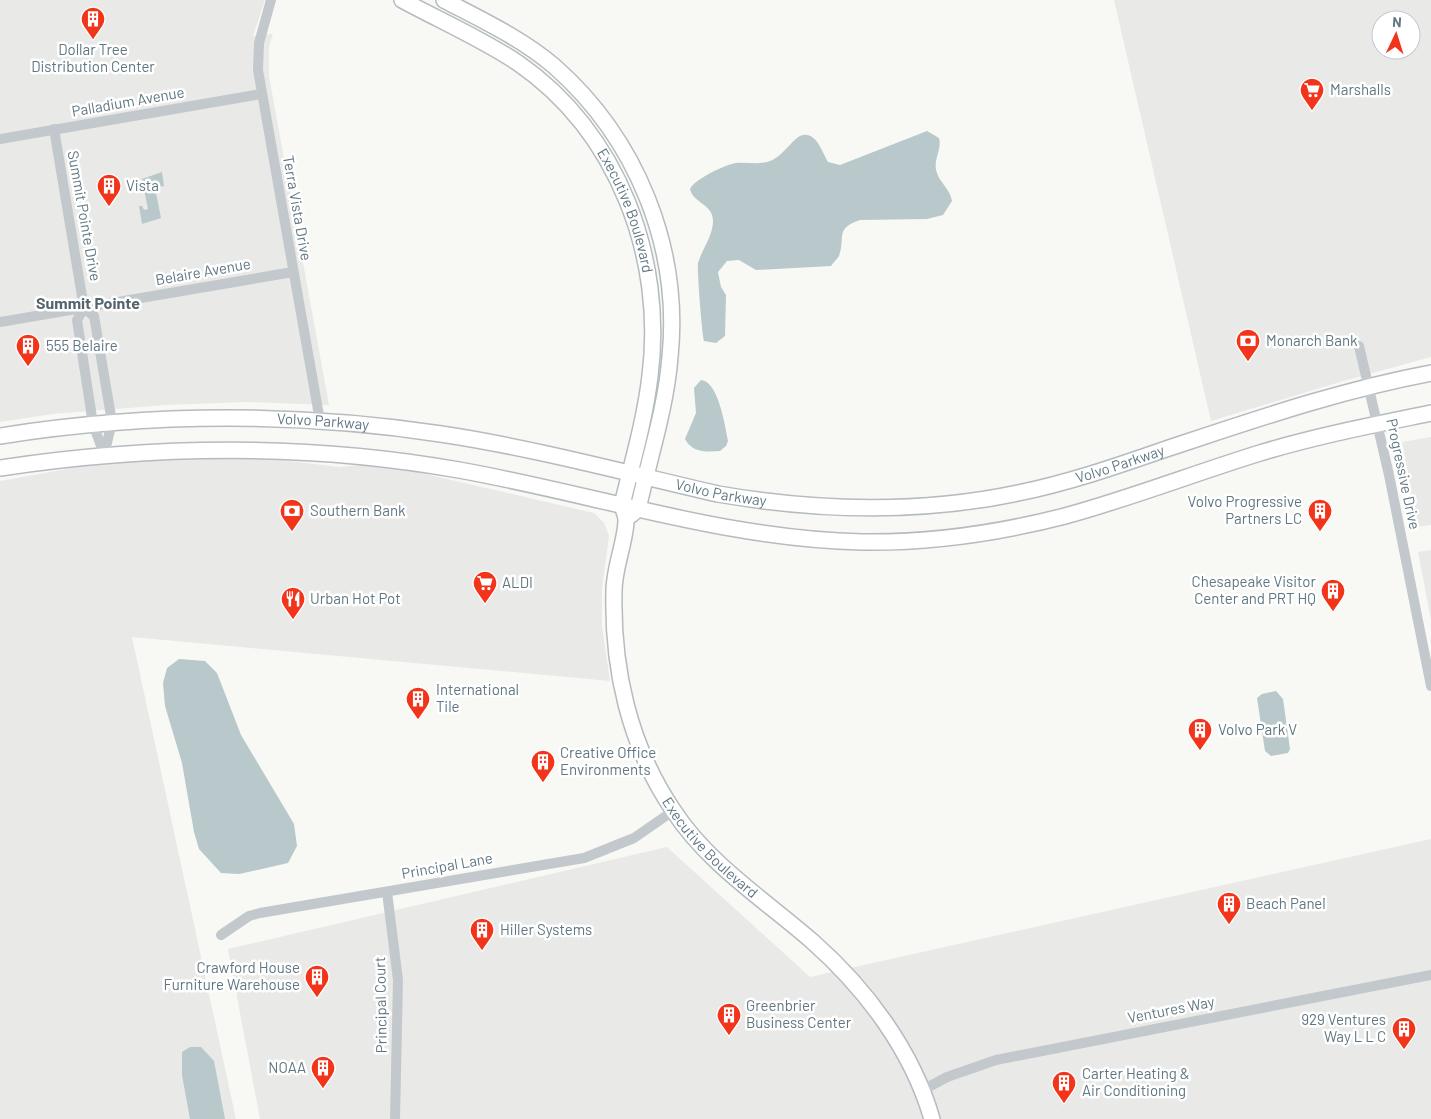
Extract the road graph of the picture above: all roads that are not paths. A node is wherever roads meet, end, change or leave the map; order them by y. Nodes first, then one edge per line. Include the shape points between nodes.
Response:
1 (271, 0) edge
2 (402, 0) edge
3 (444, 0) edge
4 (262, 94) junction
5 (54, 129) junction
6 (0, 139) edge
7 (293, 272) junction
8 (84, 308) junction
9 (0, 322) edge
10 (1359, 346) dead end
11 (1431, 373) edge
12 (1369, 386) junction
13 (1431, 413) edge
14 (320, 421) junction
15 (112, 422) junction
16 (93, 424) junction
17 (1377, 424) junction
18 (0, 436) edge
19 (104, 456) junction
20 (0, 468) edge
21 (629, 473) junction
22 (645, 477) junction
23 (638, 509) junction
24 (624, 513) junction
25 (1431, 686) edge
26 (673, 810) junction
27 (387, 892) junction
28 (221, 935) dead end
29 (1431, 975) edge
30 (922, 1091) junction
31 (395, 1119) edge
32 (932, 1119) edge

1 - 4 street, Terra Vista Drive via 258,52
2 - 21 main road, Executive Boulevard via 502,53 535,77 578,120 620,184 642,241 652,308 650,374
3 - 22 main road, Executive Boulevard via 504,32 554,66 610,128 645,191 665,255 672,316 668,377
4 - 5 street, Palladium Avenue
4 - 7 street, Terra Vista Drive
5 - 6 street, Palladium Avenue
5 - 8 street, Summit Pointe Drive
7 - 8 street, Belaire Avenue
7 - 14 street, Terra Vista Drive
8 - 9 street, Belaire Avenue
8 - 15 street, Summit Pointe Drive via 94,316
8 - 16 street, Summit Pointe Drive via 77,320
10 - 12 street, Progressive Drive
11 - 12 main road, Volvo Parkway
12 - 17 street, Progressive Drive
12 - 22 main road, Volvo Parkway via 1262,417 1074,479 1016,494 957,503 877,509 797,505 718,494
13 - 17 main road, Volvo Parkway
14 - 15 main road, Volvo Parkway via 200,417
14 - 21 main road, Volvo Parkway via 464,438
15 - 16 main road, Volvo Parkway
15 - 19 street, Summit Pointe Drive
16 - 18 main road, Volvo Parkway
16 - 19 street, Summit Pointe Drive
17 - 23 main road, Volvo Parkway via 1293,443 1064,516 945,537 864,542 792,538
17 - 25 street, Progressive Drive
19 - 20 main road, Volvo Parkway
19 - 24 main road, Volvo Parkway via 242,450 357,456 461,470
21 - 22 main road, Volvo Parkway
21 - 24 main road, Executive Boulevard
22 - 23 main road, Executive Boulevard
23 - 24 main road, Volvo Parkway
24 - 26 main road, Executive Boulevard via 614,590 618,670 632,725 648,764
26 - 27 street, Principal Lane via 634,838 584,858
26 - 30 main road, Executive Boulevard via 704,848 814,943 862,993 893,1035
27 - 28 street, Principal Lane via 260,913 249,916
27 - 31 street, Principal Court via 398,980
29 - 30 street, Ventures Way via 996,1060 947,1077
30 - 32 main road, Executive Boulevard

